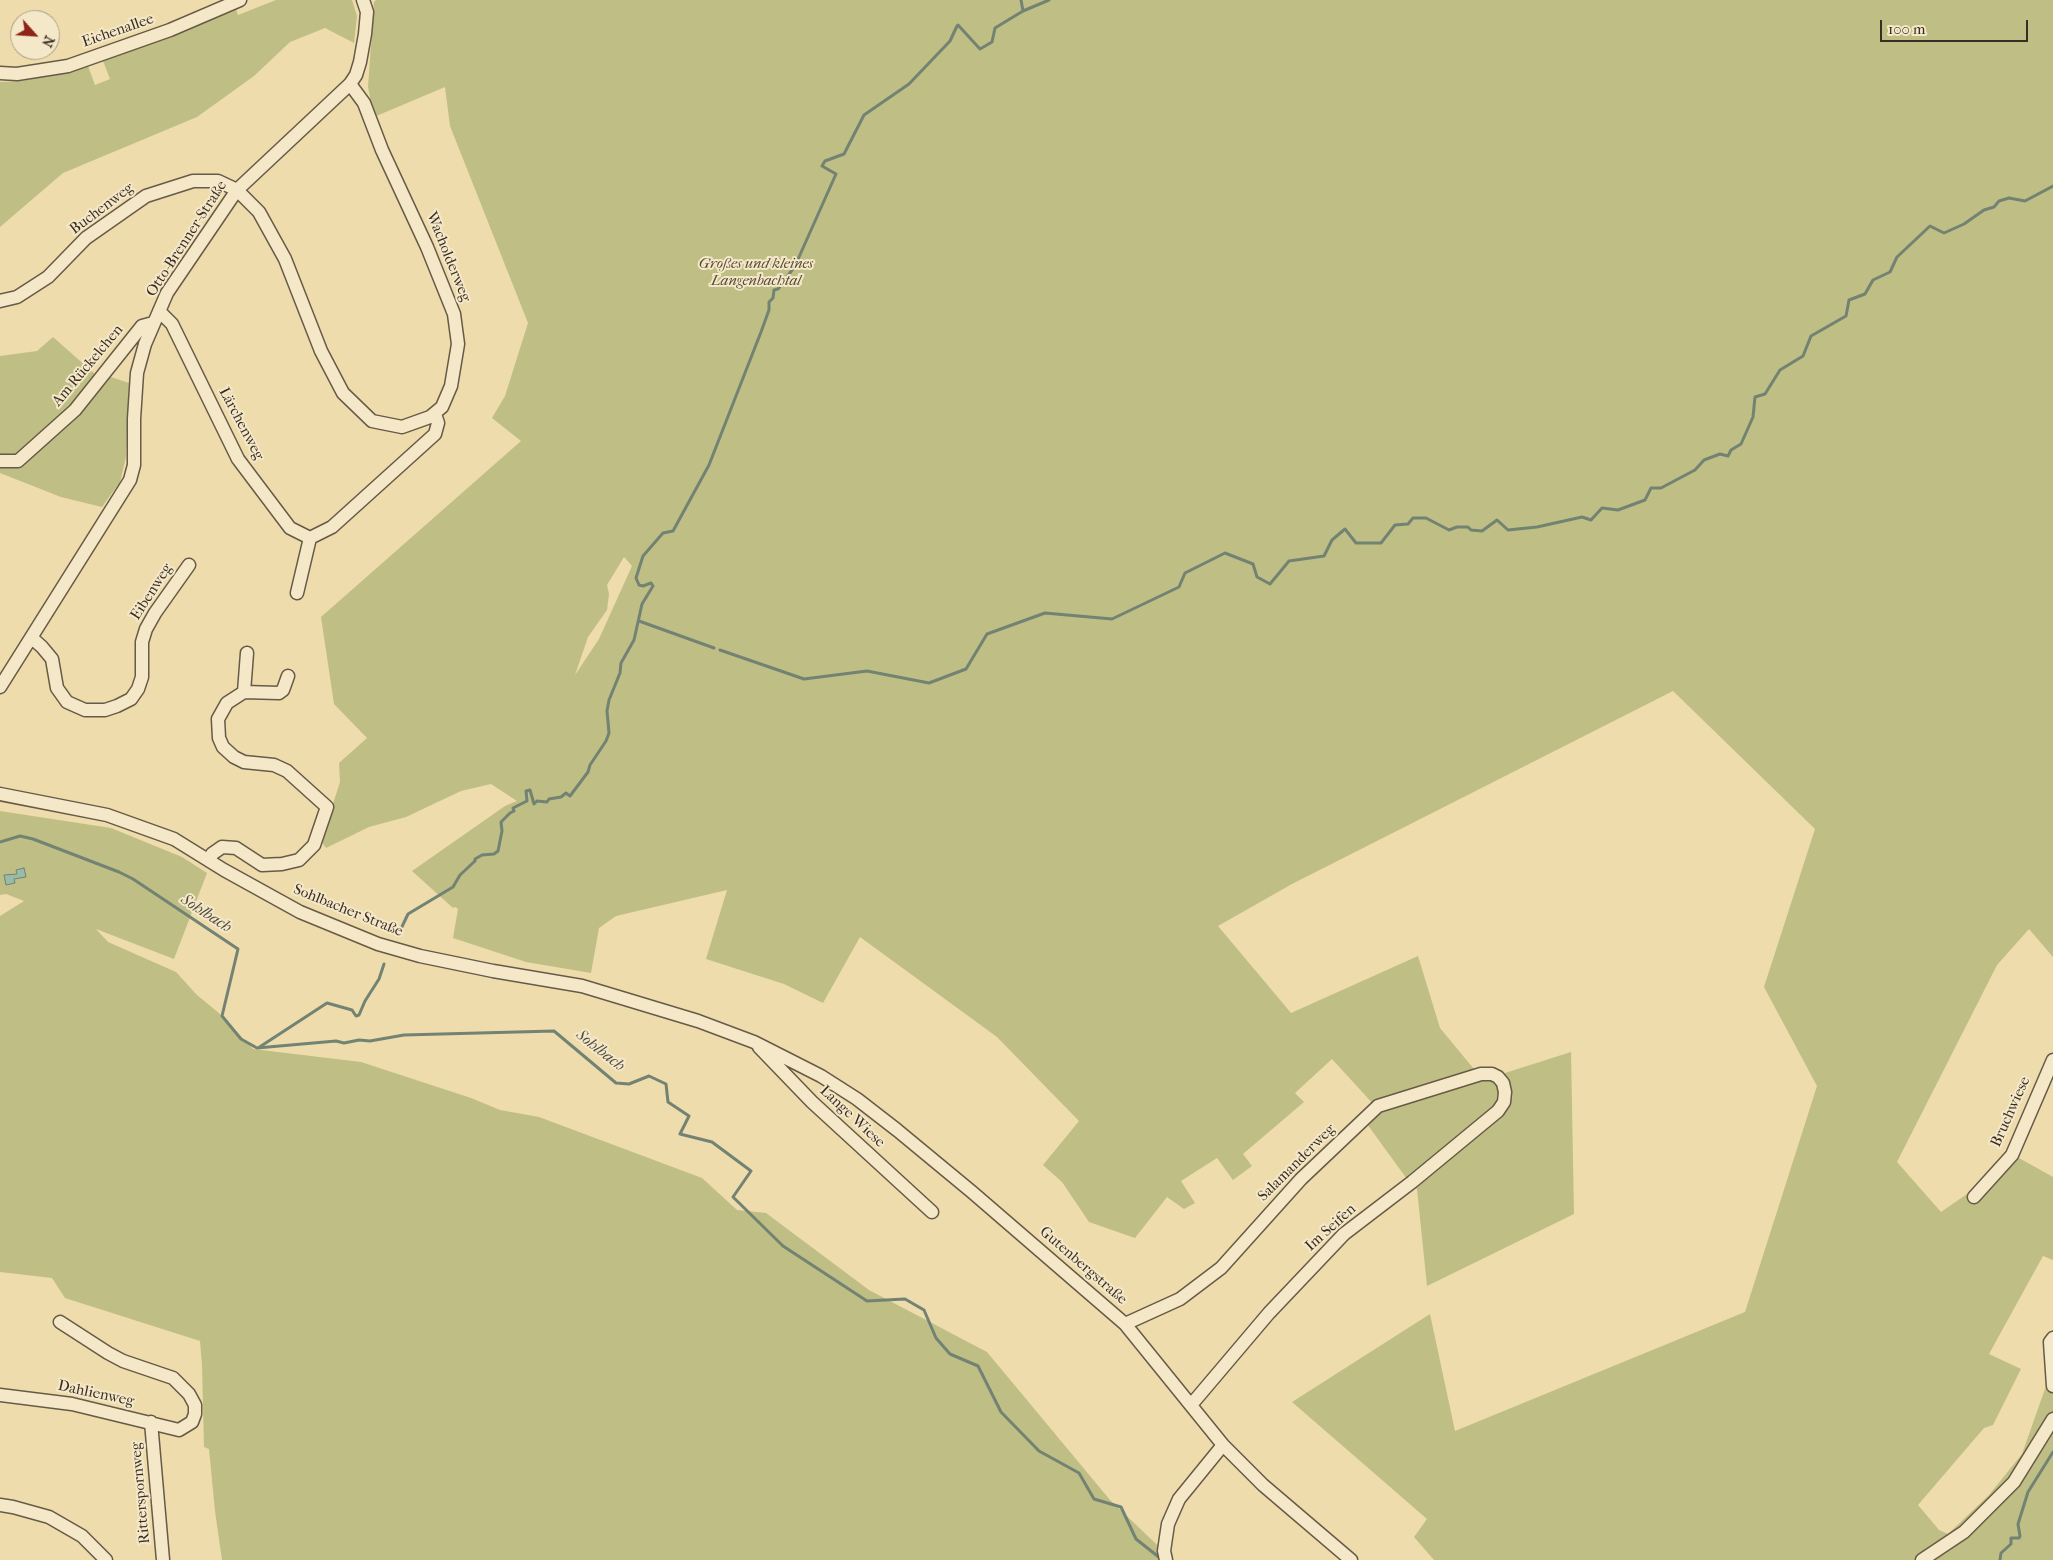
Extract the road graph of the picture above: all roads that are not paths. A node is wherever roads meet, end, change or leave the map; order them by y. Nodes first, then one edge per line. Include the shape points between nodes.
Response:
1 (240, 0) edge
2 (363, 0) edge
3 (0, 73) edge
4 (350, 84) junction
5 (237, 190) junction
6 (0, 301) edge
7 (159, 311) junction
8 (153, 323) junction
9 (435, 414) junction
10 (0, 461) edge
11 (310, 538) junction
12 (189, 565) dead end
13 (298, 593) dead end
14 (32, 638) junction
15 (246, 653) dead end
16 (288, 676) dead end
17 (0, 687) edge
18 (244, 692) junction
19 (0, 794) edge
20 (210, 860) junction
21 (754, 1042) junction
22 (2053, 1060) edge
23 (1505, 1092) joint
24 (1974, 1197) dead end
25 (932, 1212) dead end
26 (60, 1322) dead end
27 (1125, 1324) junction
28 (2053, 1338) edge
29 (2053, 1386) edge
30 (0, 1395) edge
31 (1191, 1405) junction
32 (2053, 1419) edge
33 (151, 1422) junction
34 (1223, 1445) junction
35 (0, 1505) edge
36 (106, 1560) edge
37 (163, 1560) edge
38 (1166, 1560) edge
39 (1351, 1560) edge
40 (1922, 1560) edge

1 - 3 street, Eichenallee via 170,30 68,66 17,74
2 - 4 street via 367,12 365,34 360,62
4 - 5 street, Otto-Brenner-Straße
4 - 9 street, Wacholderweg via 364,103 454,314 458,344 453,376 442,407
5 - 6 street, Buchenweg via 218,181 193,181 146,196 86,238 48,277 17,298
5 - 7 street, Otto-Brenner-Straße via 167,292
5 - 9 street via 259,212 285,260 321,351 343,393 372,421 402,427
7 - 8 street, Otto-Brenner-Straße
7 - 11 street, Lärchenweg via 172,324 238,460 290,528
8 - 10 street, Am Rückelchen via 142,326 61,423 18,461
8 - 14 street, Otto-Brenner-Straße via 137,373 134,465 130,480
9 - 11 street via 438,423 435,434 332,527
11 - 13 street
12 - 14 street, Eibenweg via 146,630 138,689 131,699 117,706 85,710 67,702 57,688 52,659
14 - 17 street, Otto-Brenner-Straße
15 - 18 street
16 - 18 street via 279,693
18 - 20 street via 227,703 218,719 219,738 224,747 244,762 288,770 327,808 314,845 299,860 262,865 236,848 222,847 212,854
19 - 20 street, Sohlbacher Straße via 107,814 174,839
20 - 21 street, Sohlbacher Straße via 300,912 378,944 494,972 582,986 698,1021
21 - 25 street, Lange Wiese via 812,1102
21 - 27 street, Gutenbergstraße via 858,1099
22 - 24 street, Bruchwiese via 2012,1155
23 - 27 street, Salamanderweg via 1498,1076 1481,1074 1378,1106 1300,1179 1222,1268 1180,1299
23 - 31 street, Im Seifen via 1504,1102 1485,1124 1344,1234 1269,1313
26 - 33 street, Dahlienweg via 123,1361 168,1375 181,1384 194,1405 192,1422 179,1430
27 - 31 street, Gutenbergstraße
28 - 29 street via 2050,1342
30 - 33 street, Dahlienweg via 72,1404
31 - 34 street, Gutenbergstraße
32 - 40 street via 2014,1482 1964,1532
33 - 37 street, Ritterspornweg
34 - 38 street via 1179,1499 1168,1524
34 - 39 street, Gutenbergstraße via 1263,1485
35 - 36 street via 49,1517 82,1536

